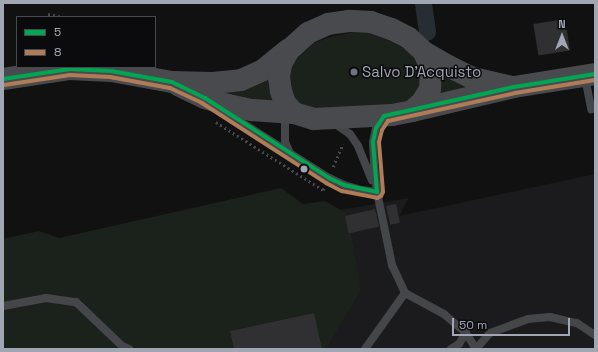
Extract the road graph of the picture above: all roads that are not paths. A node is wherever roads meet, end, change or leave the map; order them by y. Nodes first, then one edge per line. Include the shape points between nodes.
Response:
1 (289, 50) junction
2 (424, 52) junction
3 (590, 75) edge
4 (3, 79) edge
5 (172, 82) junction
6 (514, 87) junction
7 (205, 98) junction
8 (288, 109) junction
9 (591, 109) dead end
10 (412, 111) junction
11 (384, 116) junction
12 (325, 118) junction
13 (290, 153) junction
14 (377, 192) junction
15 (405, 294) junction
16 (3, 306) edge
17 (466, 333) junction
18 (595, 335) edge
19 (129, 349) edge
20 (365, 349) edge
21 (451, 349) edge
22 (476, 349) edge

1 - 2 street via 308,34 328,24 349,21 371,22 392,29 409,38
1 - 5 street via 263,70 240,80 213,83
1 - 8 street via 281,64 280,77 281,91
2 - 6 street via 473,78
2 - 10 street via 431,68 430,89 422,102
3 - 6 street
3 - 9 lane
4 - 5 street via 70,69 111,71
5 - 7 street
6 - 10 street
7 - 8 street via 252,110
7 - 13 lane
8 - 12 street via 314,119
8 - 13 lane via 285,142
10 - 11 street
11 - 12 street
11 - 14 lane via 376,128 373,142
12 - 14 lane via 350,134 364,159
13 - 14 lane via 344,185
14 - 15 lane via 392,265
15 - 17 lane via 444,314
15 - 20 lane
16 - 19 lane via 46,298 76,302 122,346
17 - 21 lane via 459,344
17 - 22 lane
18 - 22 lane via 577,323 550,317 528,319 490,333

